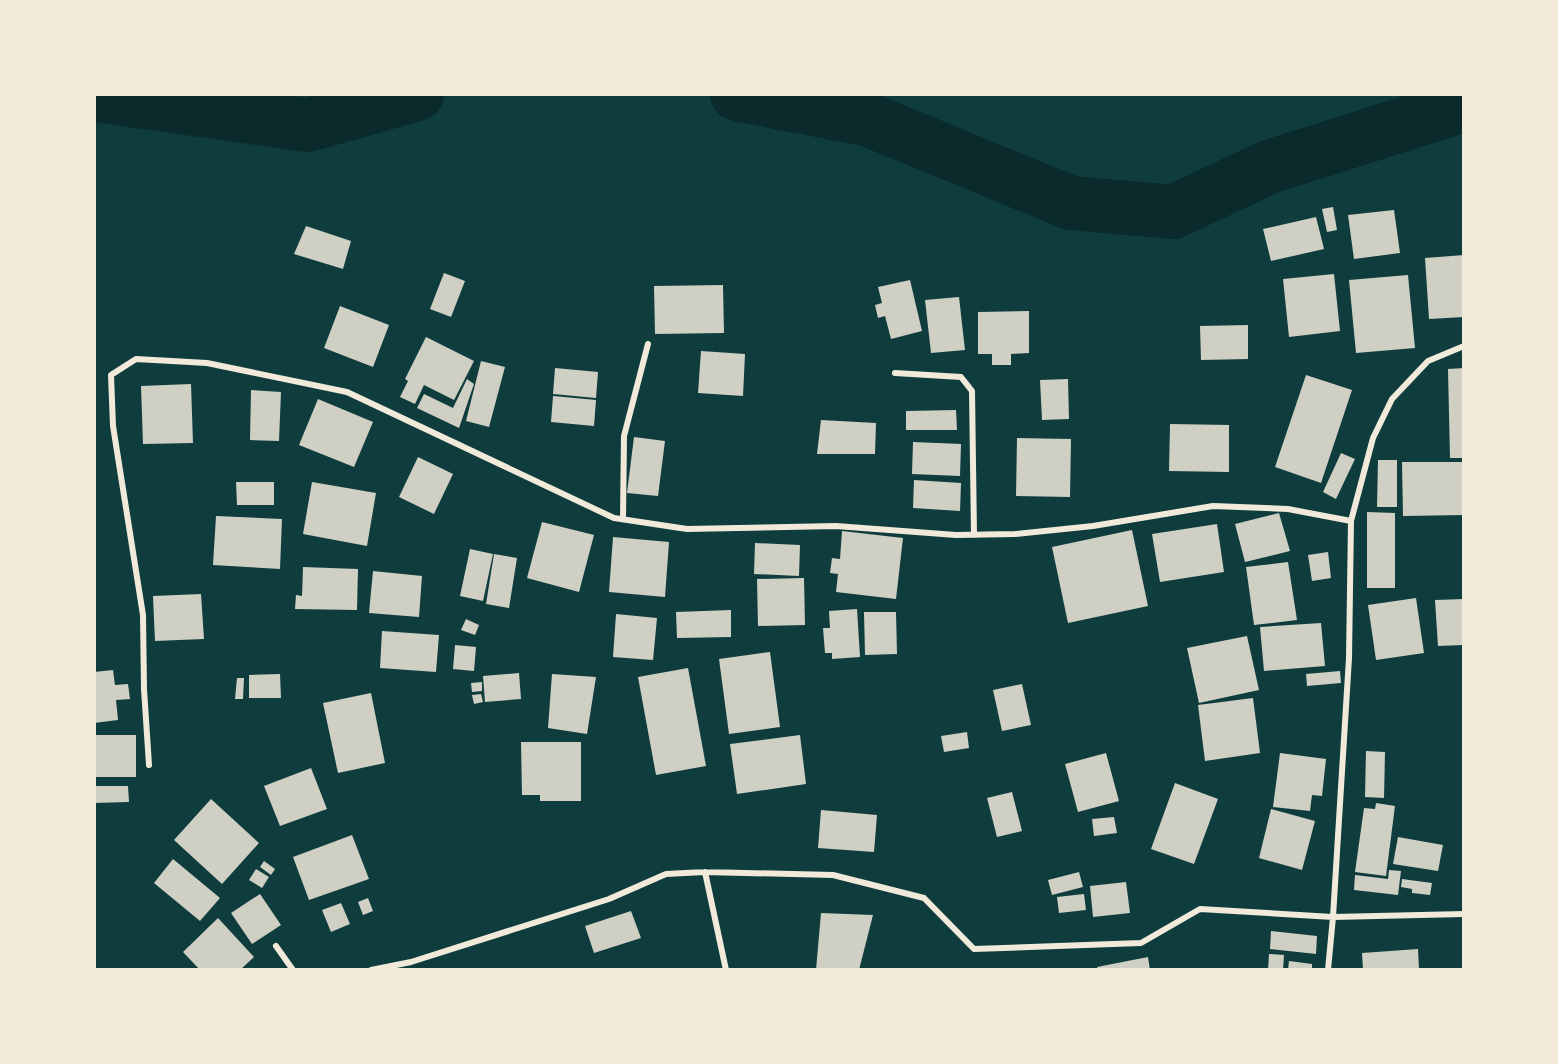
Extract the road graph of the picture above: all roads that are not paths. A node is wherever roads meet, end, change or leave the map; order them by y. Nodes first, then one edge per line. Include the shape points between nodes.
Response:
1 (648, 344) dead end
2 (1464, 346) edge
3 (895, 373) dead end
4 (623, 519) junction
5 (1352, 521) junction
6 (975, 535) junction
7 (149, 765) dead end
8 (705, 872) junction
9 (1464, 914) edge
10 (1333, 917) junction
11 (276, 946) dead end
12 (293, 969) edge
13 (371, 969) edge
14 (726, 969) edge
15 (1328, 969) edge

1 - 4 street via 624,436
2 - 5 street via 1428,361 1392,399 1373,438
3 - 6 street via 961,377 972,391
4 - 6 street via 687,529 836,526
4 - 7 street via 347,392 207,363 136,359 111,375 111,385 113,426 143,615
5 - 6 street via 1288,509 1213,506 1093,526
5 - 10 street via 1349,658
8 - 10 street via 833,875 924,898 974,949 1141,942 1200,909
8 - 13 street via 666,874 609,899 411,962
8 - 14 street
9 - 10 street
10 - 15 street
11 - 12 street

